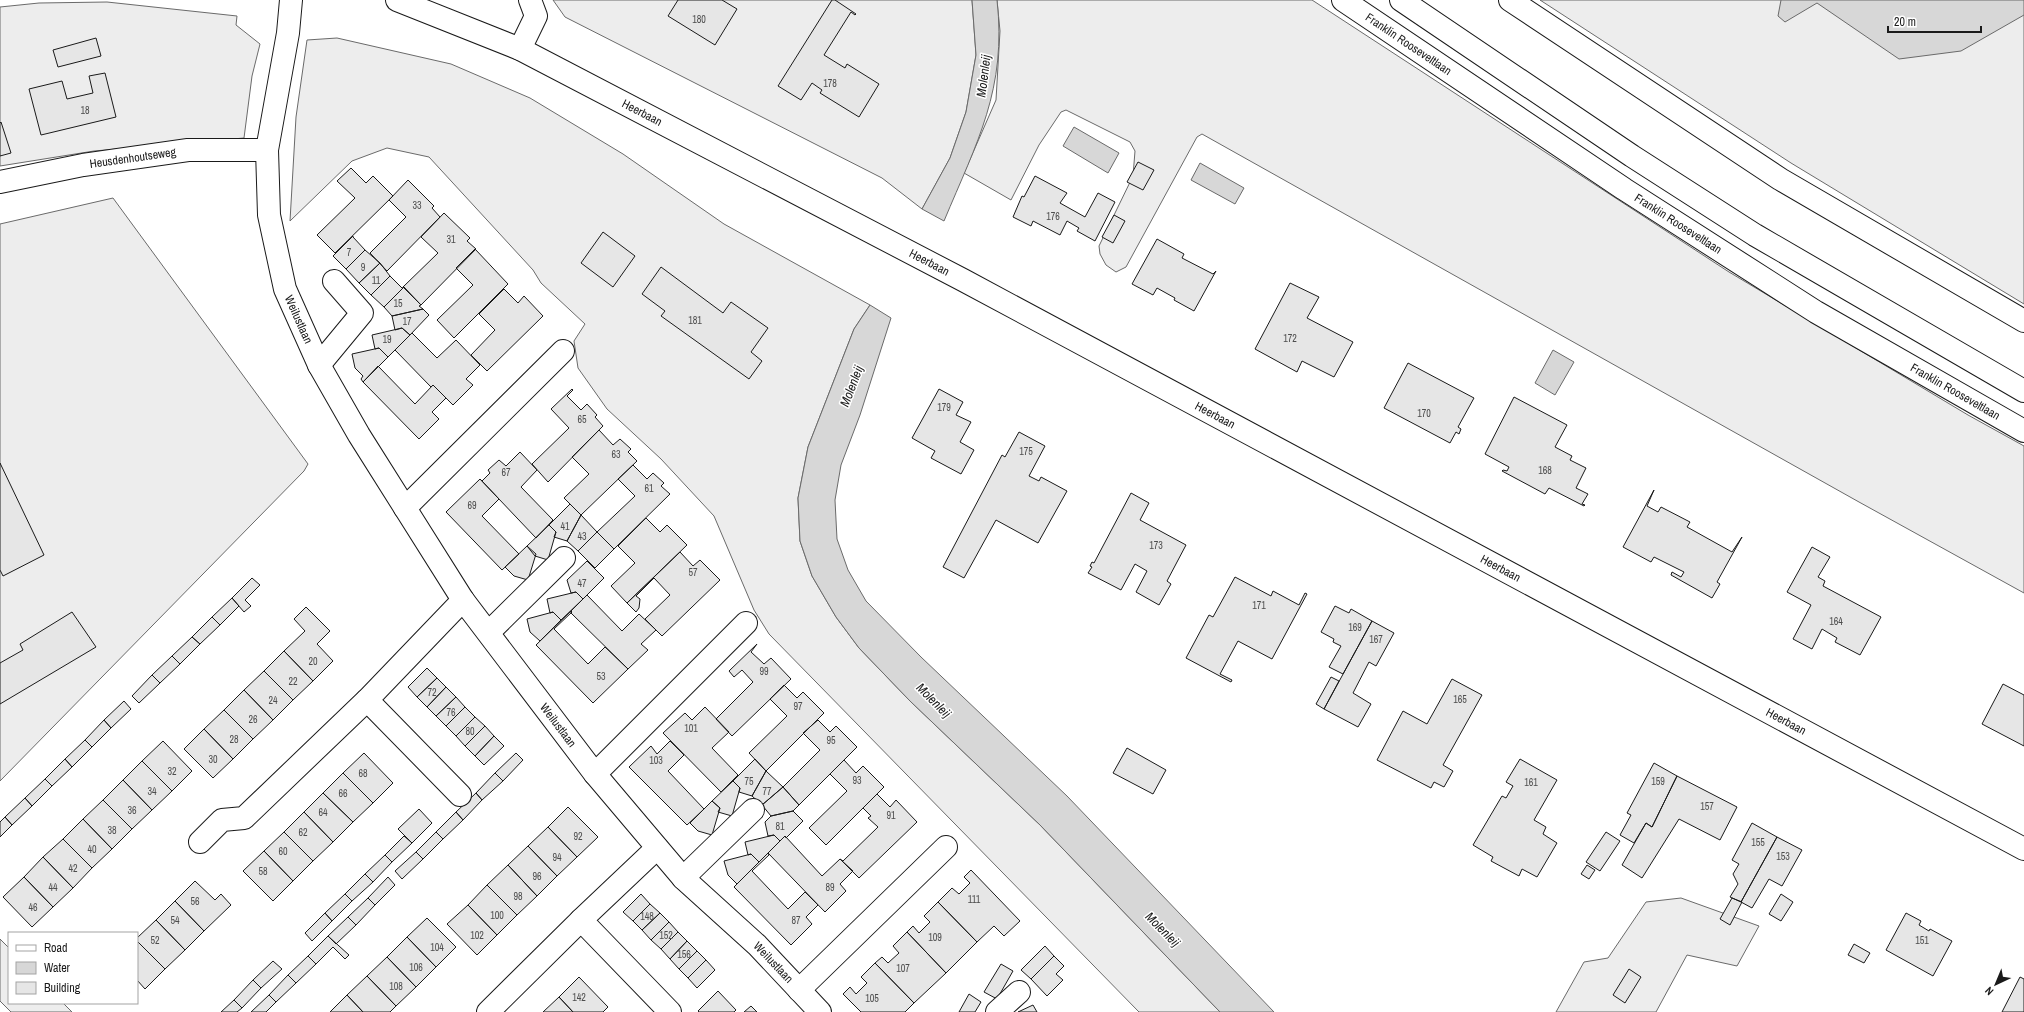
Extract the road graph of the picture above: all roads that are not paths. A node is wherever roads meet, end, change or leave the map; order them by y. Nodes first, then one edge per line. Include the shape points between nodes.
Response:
1 (291, 0) edge
2 (397, 0) edge
3 (530, 0) edge
4 (1343, 0) edge
5 (1401, 0) edge
6 (1510, 0) edge
7 (520, 49) junction
8 (267, 150) junction
9 (0, 182) edge
10 (334, 281) dead end
11 (2024, 321) edge
12 (563, 352) dead end
13 (319, 365) junction
14 (2024, 392) edge
15 (2024, 431) edge
16 (405, 508) junction
17 (564, 558) dead end
18 (463, 600) junction
19 (746, 623) dead end
20 (490, 632) junction
21 (367, 700) junction
22 (595, 774) junction
23 (460, 795) dead end
24 (752, 810) dead end
25 (200, 842) dead end
26 (946, 847) dead end
27 (657, 848) junction
28 (2024, 849) edge
29 (683, 878) junction
30 (581, 920) junction
31 (799, 990) junction
32 (1019, 992) dead end
33 (488, 1012) edge
34 (670, 1012) edge
35 (820, 1012) edge
36 (997, 1012) edge

1 - 8 street, Weilustlaan via 288,33
2 - 7 street, Heerbaan
3 - 7 street via 536,16
4 - 15 street, Franklin Rooseveltlaan via 1624,189 1816,312
5 - 14 street via 1632,156 1755,235
6 - 11 street via 1780,179
7 - 28 street, Heerbaan via 963,280
8 - 9 street, Heusdenhoutseweg via 188,150
8 - 13 street, Weilustlaan via 269,214 285,289
10 - 13 street via 362,313
12 - 16 street
13 - 16 street, Weilustlaan
16 - 18 street, Weilustlaan
17 - 20 street
18 - 20 street, Weilustlaan
18 - 21 street
19 - 22 street
20 - 22 street, Weilustlaan
21 - 23 street
21 - 25 street via 244,818 222,820
22 - 27 street, Weilustlaan
24 - 29 street
26 - 31 street
27 - 29 street, Weilustlaan
27 - 30 street
29 - 31 street, Weilustlaan via 757,945
30 - 33 street
30 - 34 street
31 - 35 street, Weilustlaan
32 - 36 street

